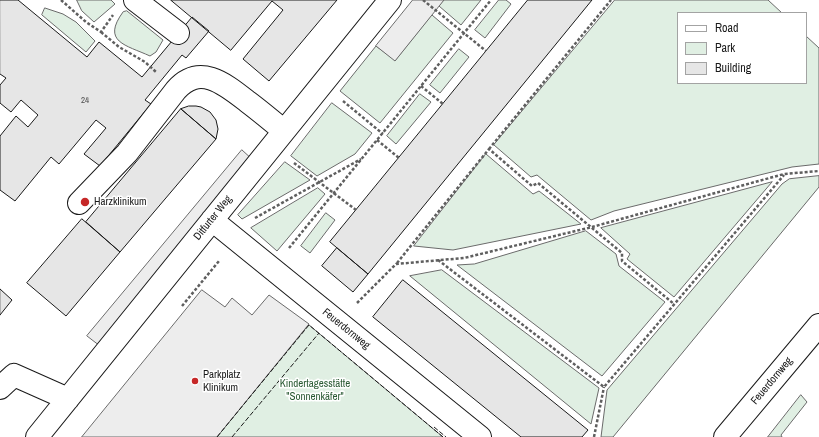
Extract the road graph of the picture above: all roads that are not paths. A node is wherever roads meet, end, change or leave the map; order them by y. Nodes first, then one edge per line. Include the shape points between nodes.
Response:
1 (135, 0) edge
2 (390, 0) edge
3 (178, 33) dead end
4 (278, 138) junction
5 (79, 203) dead end
6 (220, 227) junction
7 (819, 325) edge
8 (0, 388) edge
9 (68, 399) junction
10 (37, 437) edge
11 (480, 437) edge
12 (725, 437) edge

1 - 3 street
2 - 4 street, Ditfurter Weg
4 - 5 street via 225,84 204,77 189,79 176,90 127,153
4 - 6 street, Ditfurter Weg
6 - 9 street, Ditfurter Weg
6 - 11 street, Feuerdornweg
7 - 12 street, Feuerdornweg
8 - 9 street via 14,375
9 - 10 street, Ditfurter Weg

